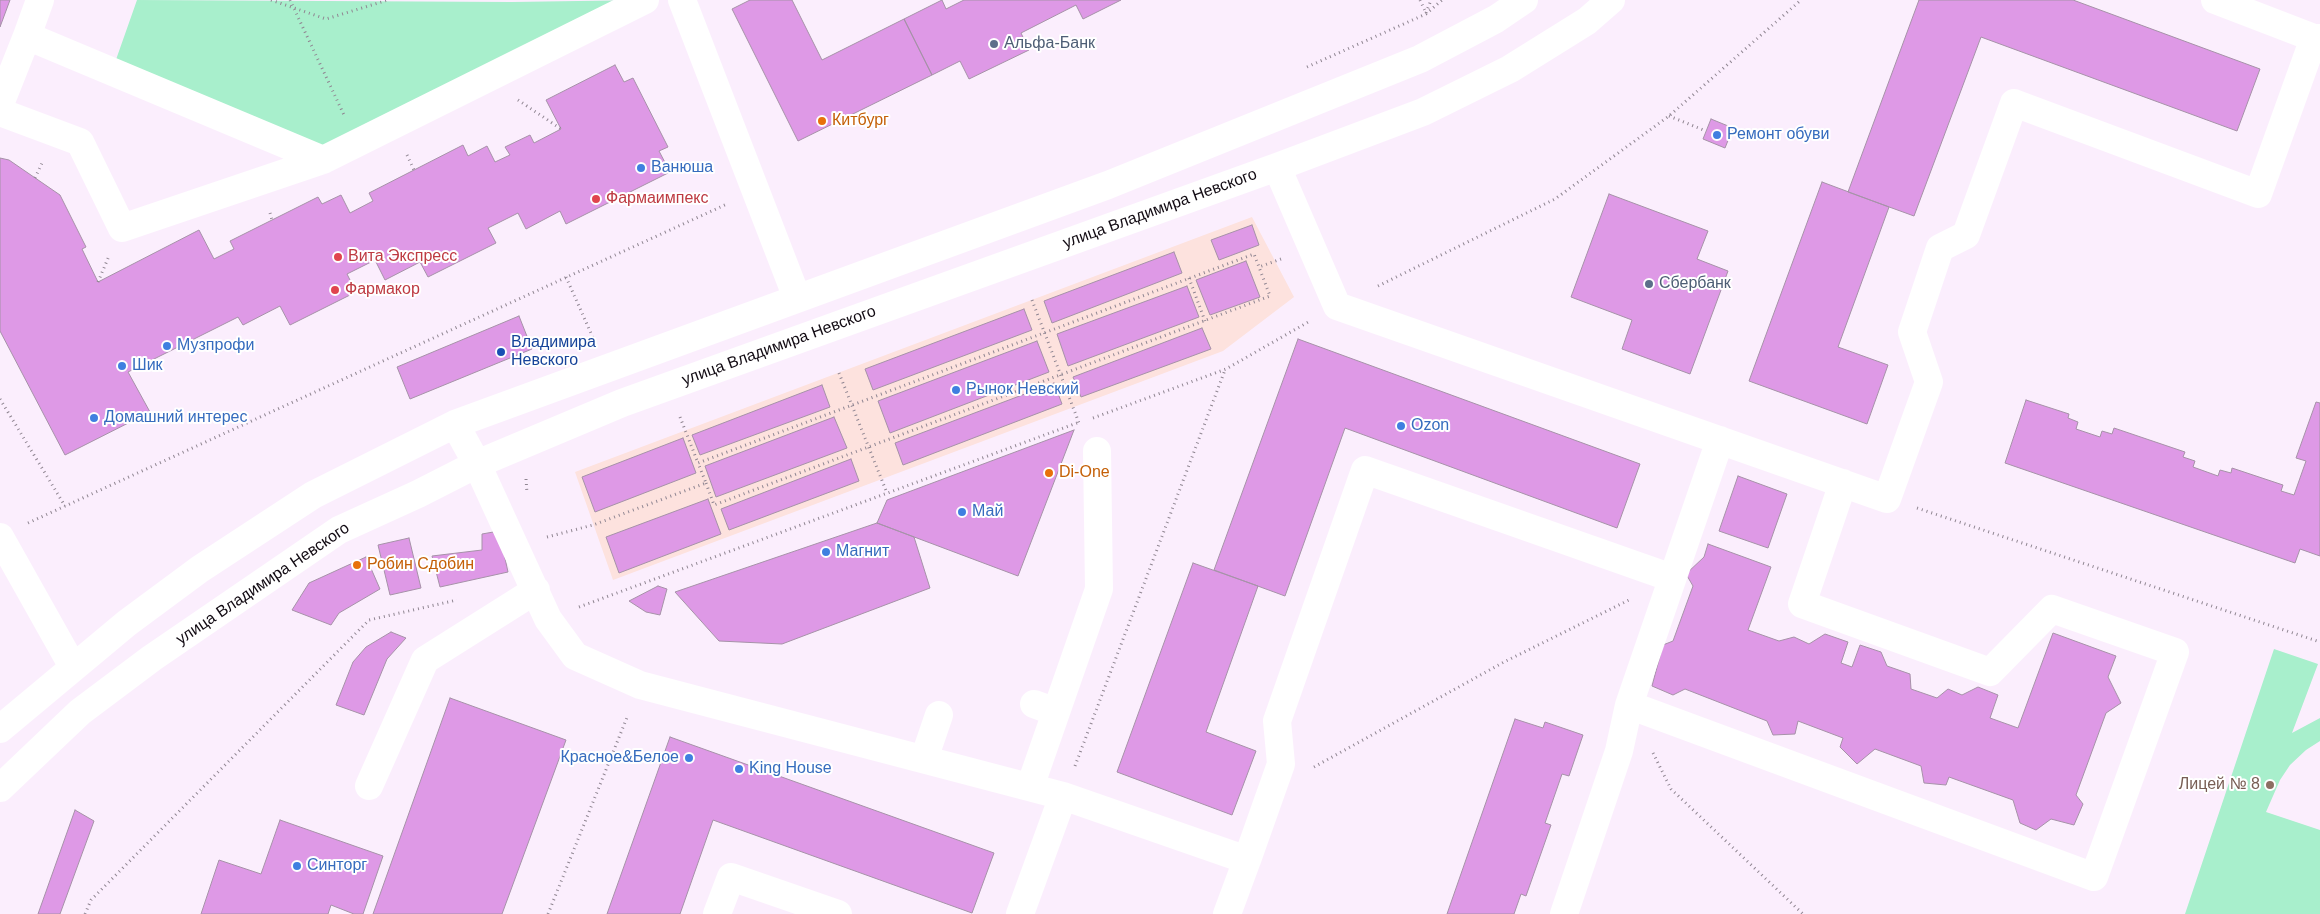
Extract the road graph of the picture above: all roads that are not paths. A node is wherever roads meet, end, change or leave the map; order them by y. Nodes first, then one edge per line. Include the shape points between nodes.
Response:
1 (40, 0) edge
2 (645, 0) edge
3 (682, 0) edge
4 (1524, 0) edge
5 (1611, 0) edge
6 (2215, 0) edge
7 (2248, 6) edge
8 (26, 36) junction
9 (2318, 41) edge
10 (0, 104) edge
11 (0, 112) edge
12 (323, 160) junction
13 (1277, 167) junction
14 (797, 298) junction
15 (455, 424) junction
16 (1720, 440) junction
17 (1097, 451) dead end
18 (477, 464) junction
19 (1843, 483) junction
20 (0, 537) edge
21 (1672, 578) junction
22 (536, 590) junction
23 (73, 667) junction
24 (1628, 705) junction
25 (939, 715) dead end
26 (0, 729) edge
27 (924, 759) junction
28 (369, 786) dead end
29 (1030, 787) junction
30 (0, 788) edge
31 (1063, 796) junction
32 (1246, 860) junction
33 (717, 914) edge
34 (838, 914) edge
35 (1020, 914) edge
36 (1227, 914) edge
37 (1564, 914) edge

1 - 8 street
2 - 12 street
3 - 14 street
4 - 14 street via 1496,19 1420,59 1108,185
5 - 13 street, улица Владимира Невского via 1587,21 1510,69 1423,112
6 - 7 street
7 - 9 street
8 - 10 street
8 - 12 street
9 - 19 street via 2258,194 2014,103 1966,235 1940,248 1912,332 1929,382 1887,498
11 - 12 street via 80,142 122,228
13 - 16 street via 1337,306
13 - 18 street, улица Владимира Невского via 622,403
14 - 15 street
15 - 18 street
15 - 23 street via 313,495 200,569
16 - 19 street
16 - 21 street
17 - 29 street via 1099,589 1045,708
18 - 22 street
18 - 30 street, улица Владимира Невского via 330,536 152,658 80,712
19 - 24 street via 1802,604 1990,672 2052,608 2175,652 2094,877
20 - 23 street
21 - 24 street
21 - 32 street via 1365,470 1277,721 1281,764
22 - 27 street via 548,618 575,656 640,685
22 - 28 street via 425,660
23 - 26 street
24 - 37 street via 1619,751
25 - 27 street
27 - 29 street
29 - 31 street
31 - 32 street
31 - 35 street
32 - 36 street
33 - 34 street via 731,877

